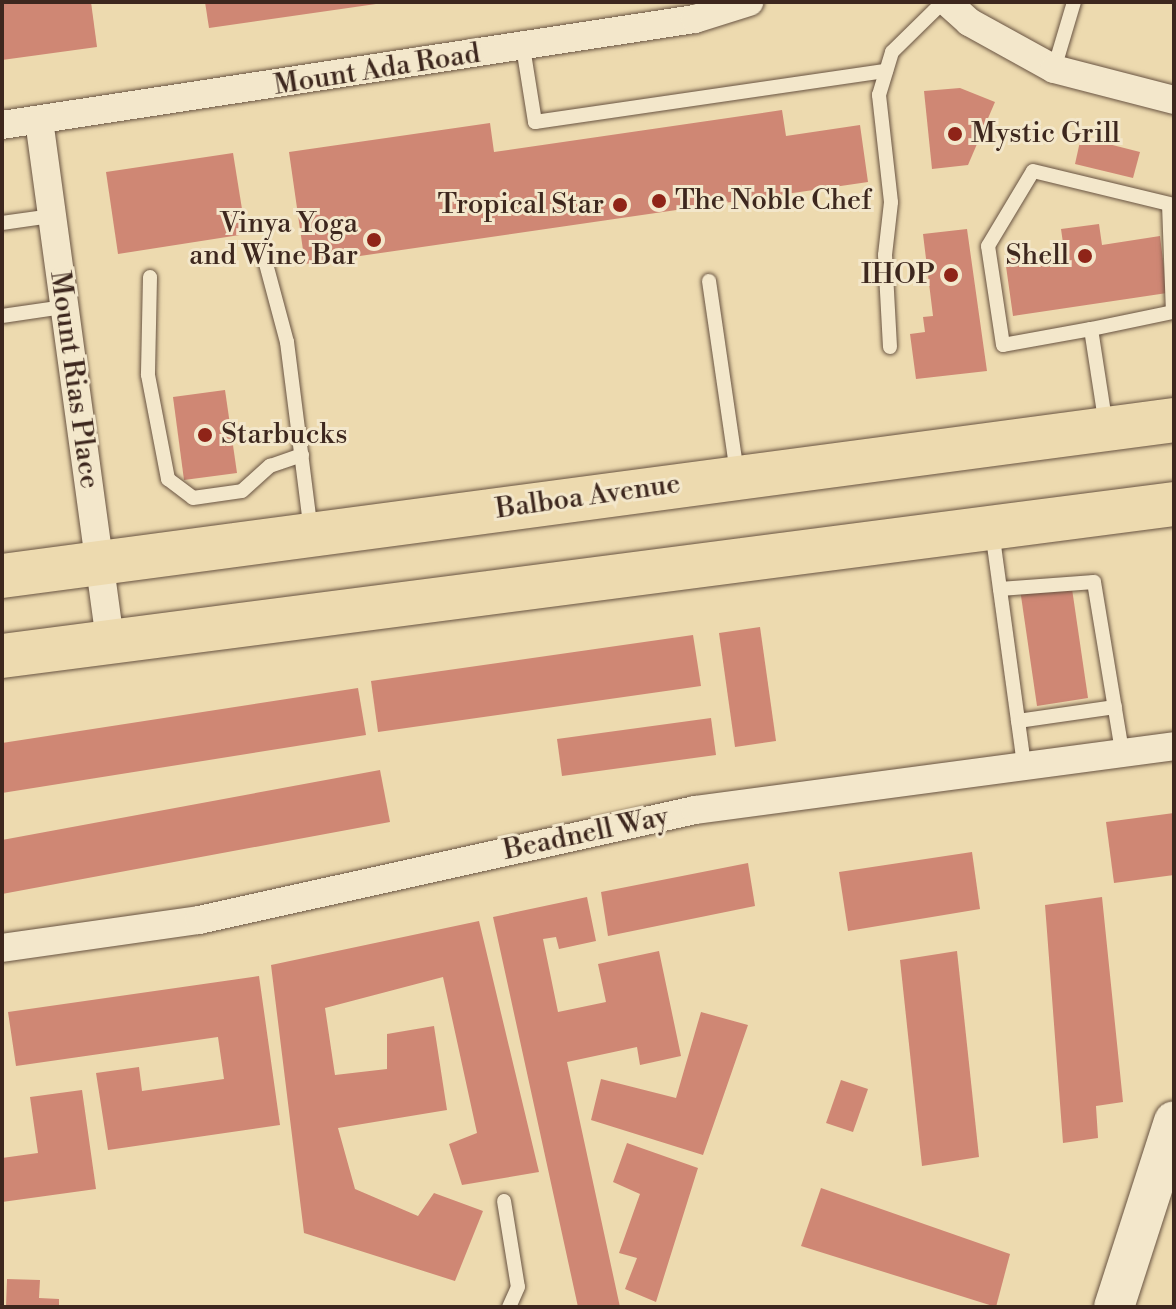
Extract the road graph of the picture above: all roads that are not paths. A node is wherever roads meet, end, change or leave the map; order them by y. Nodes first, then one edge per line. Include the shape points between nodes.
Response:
1 (749, 2) edge
2 (945, 2) edge
3 (1074, 2) edge
4 (523, 47) junction
5 (1054, 69) junction
6 (886, 71) junction
7 (1174, 100) edge
8 (39, 120) junction
9 (2, 125) edge
10 (1172, 204) edge
11 (51, 216) junction
12 (2, 223) edge
13 (265, 260) dead end
14 (150, 277) dead end
15 (709, 281) dead end
16 (64, 307) junction
17 (2, 316) edge
18 (1091, 329) junction
19 (890, 347) dead end
20 (1174, 420) edge
21 (1106, 429) junction
22 (302, 455) junction
23 (738, 477) junction
24 (1174, 504) edge
25 (991, 527) junction
26 (311, 533) junction
27 (99, 561) junction
28 (2, 576) edge
29 (1000, 589) junction
30 (110, 640) junction
31 (2, 656) edge
32 (1115, 707) junction
33 (1018, 721) junction
34 (1174, 746) edge
35 (1122, 751) junction
36 (1024, 765) junction
37 (2, 948) edge
38 (1174, 1121) edge
39 (1168, 1162) edge
40 (504, 1201) dead end
41 (509, 1307) edge
42 (1114, 1307) edge

1 - 4 street, Mount Ada Road via 695,19
2 - 5 street via 969,22
2 - 6 lane via 892,52
3 - 5 lane
4 - 6 lane via 535,122
4 - 8 street, Mount Ada Road
5 - 7 street
6 - 19 lane via 879,95 891,202 885,255
8 - 9 street, Mount Ada Road
8 - 11 street, Mount Rias Place
10 - 18 lane via 1173,312
10 - 18 lane via 1033,171 1001,217 988,246 1003,345
11 - 12 lane
11 - 16 street, Mount Rias Place
13 - 22 lane via 287,342
14 - 22 lane via 148,375 168,479 193,498 242,491 270,466
15 - 23 lane
16 - 17 lane
16 - 27 street, Mount Rias Place
18 - 21 lane
20 - 21 main road, Balboa Avenue
21 - 23 main road, Balboa Avenue
22 - 26 lane
23 - 26 main road, Balboa Avenue
24 - 25 main road
25 - 29 lane
25 - 30 main road
26 - 27 main road, Balboa Avenue
27 - 28 main road, Balboa Avenue
27 - 30 street, Mount Rias Place
29 - 32 lane via 1074,577 1094,582
29 - 33 lane
30 - 31 main road
32 - 33 lane
32 - 35 lane
33 - 36 lane
34 - 35 street, Beadnell Way
35 - 36 street, Beadnell Way
36 - 37 street, Beadnell Way via 695,810 199,920
38 - 39 main road
39 - 42 main road
40 - 41 lane via 518,1287

